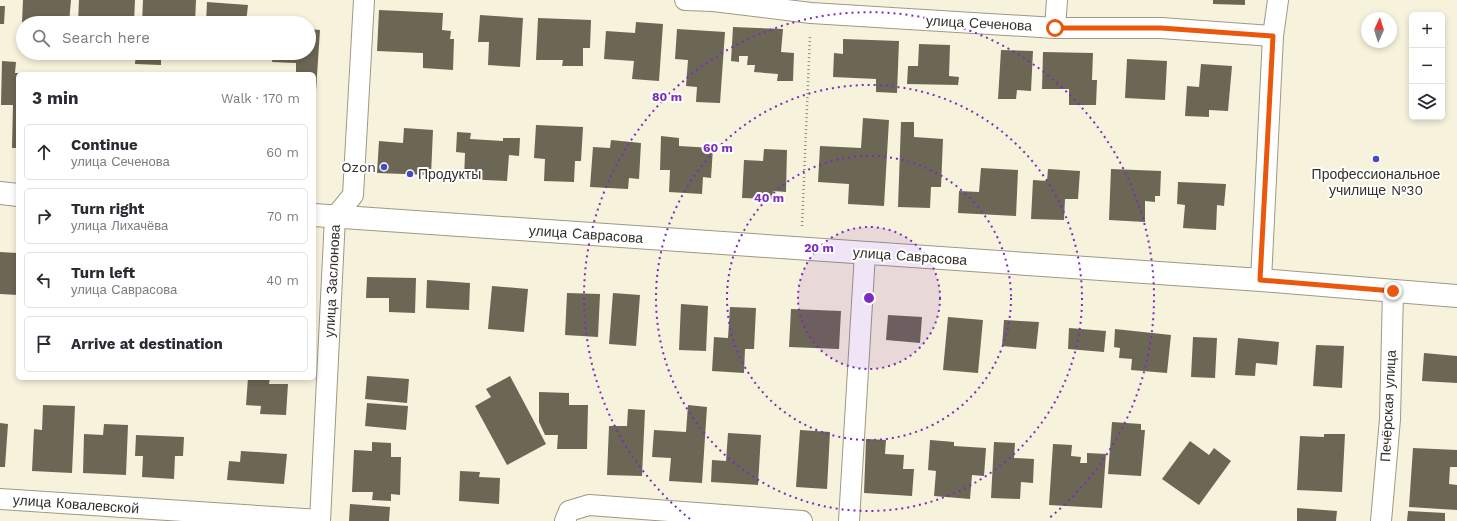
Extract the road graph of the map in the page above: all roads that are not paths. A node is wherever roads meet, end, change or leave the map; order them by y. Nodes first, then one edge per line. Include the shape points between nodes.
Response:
1 (364, 0) edge
2 (685, 0) edge
3 (1057, 0) edge
4 (1278, 0) edge
5 (1055, 28) junction
6 (1273, 36) junction
7 (0, 193) edge
8 (16, 195) edge
9 (324, 216) edge
10 (865, 254) junction
11 (1260, 280) junction
12 (1393, 291) junction
13 (1457, 296) edge
14 (0, 499) edge
15 (320, 521) edge
16 (565, 521) edge
17 (802, 521) edge
18 (849, 521) edge
19 (1381, 521) edge

1 - 9 street, улица Заслонова via 353,195
2 - 5 street, улица Сеченова via 811,13
3 - 5 street
4 - 6 street
5 - 6 street, улица Сеченова via 1161,28
6 - 11 street
7 - 8 street
9 - 10 street, улица Саврасова
9 - 15 street, улица Заслонова
10 - 11 street, улица Саврасова
10 - 18 street
11 - 12 street, улица Саврасова
12 - 13 street, улица Саврасова
12 - 19 street, Печёрская улица via 1390,419
14 - 15 street, улица Ковалевской
16 - 17 street via 569,511 589,505

